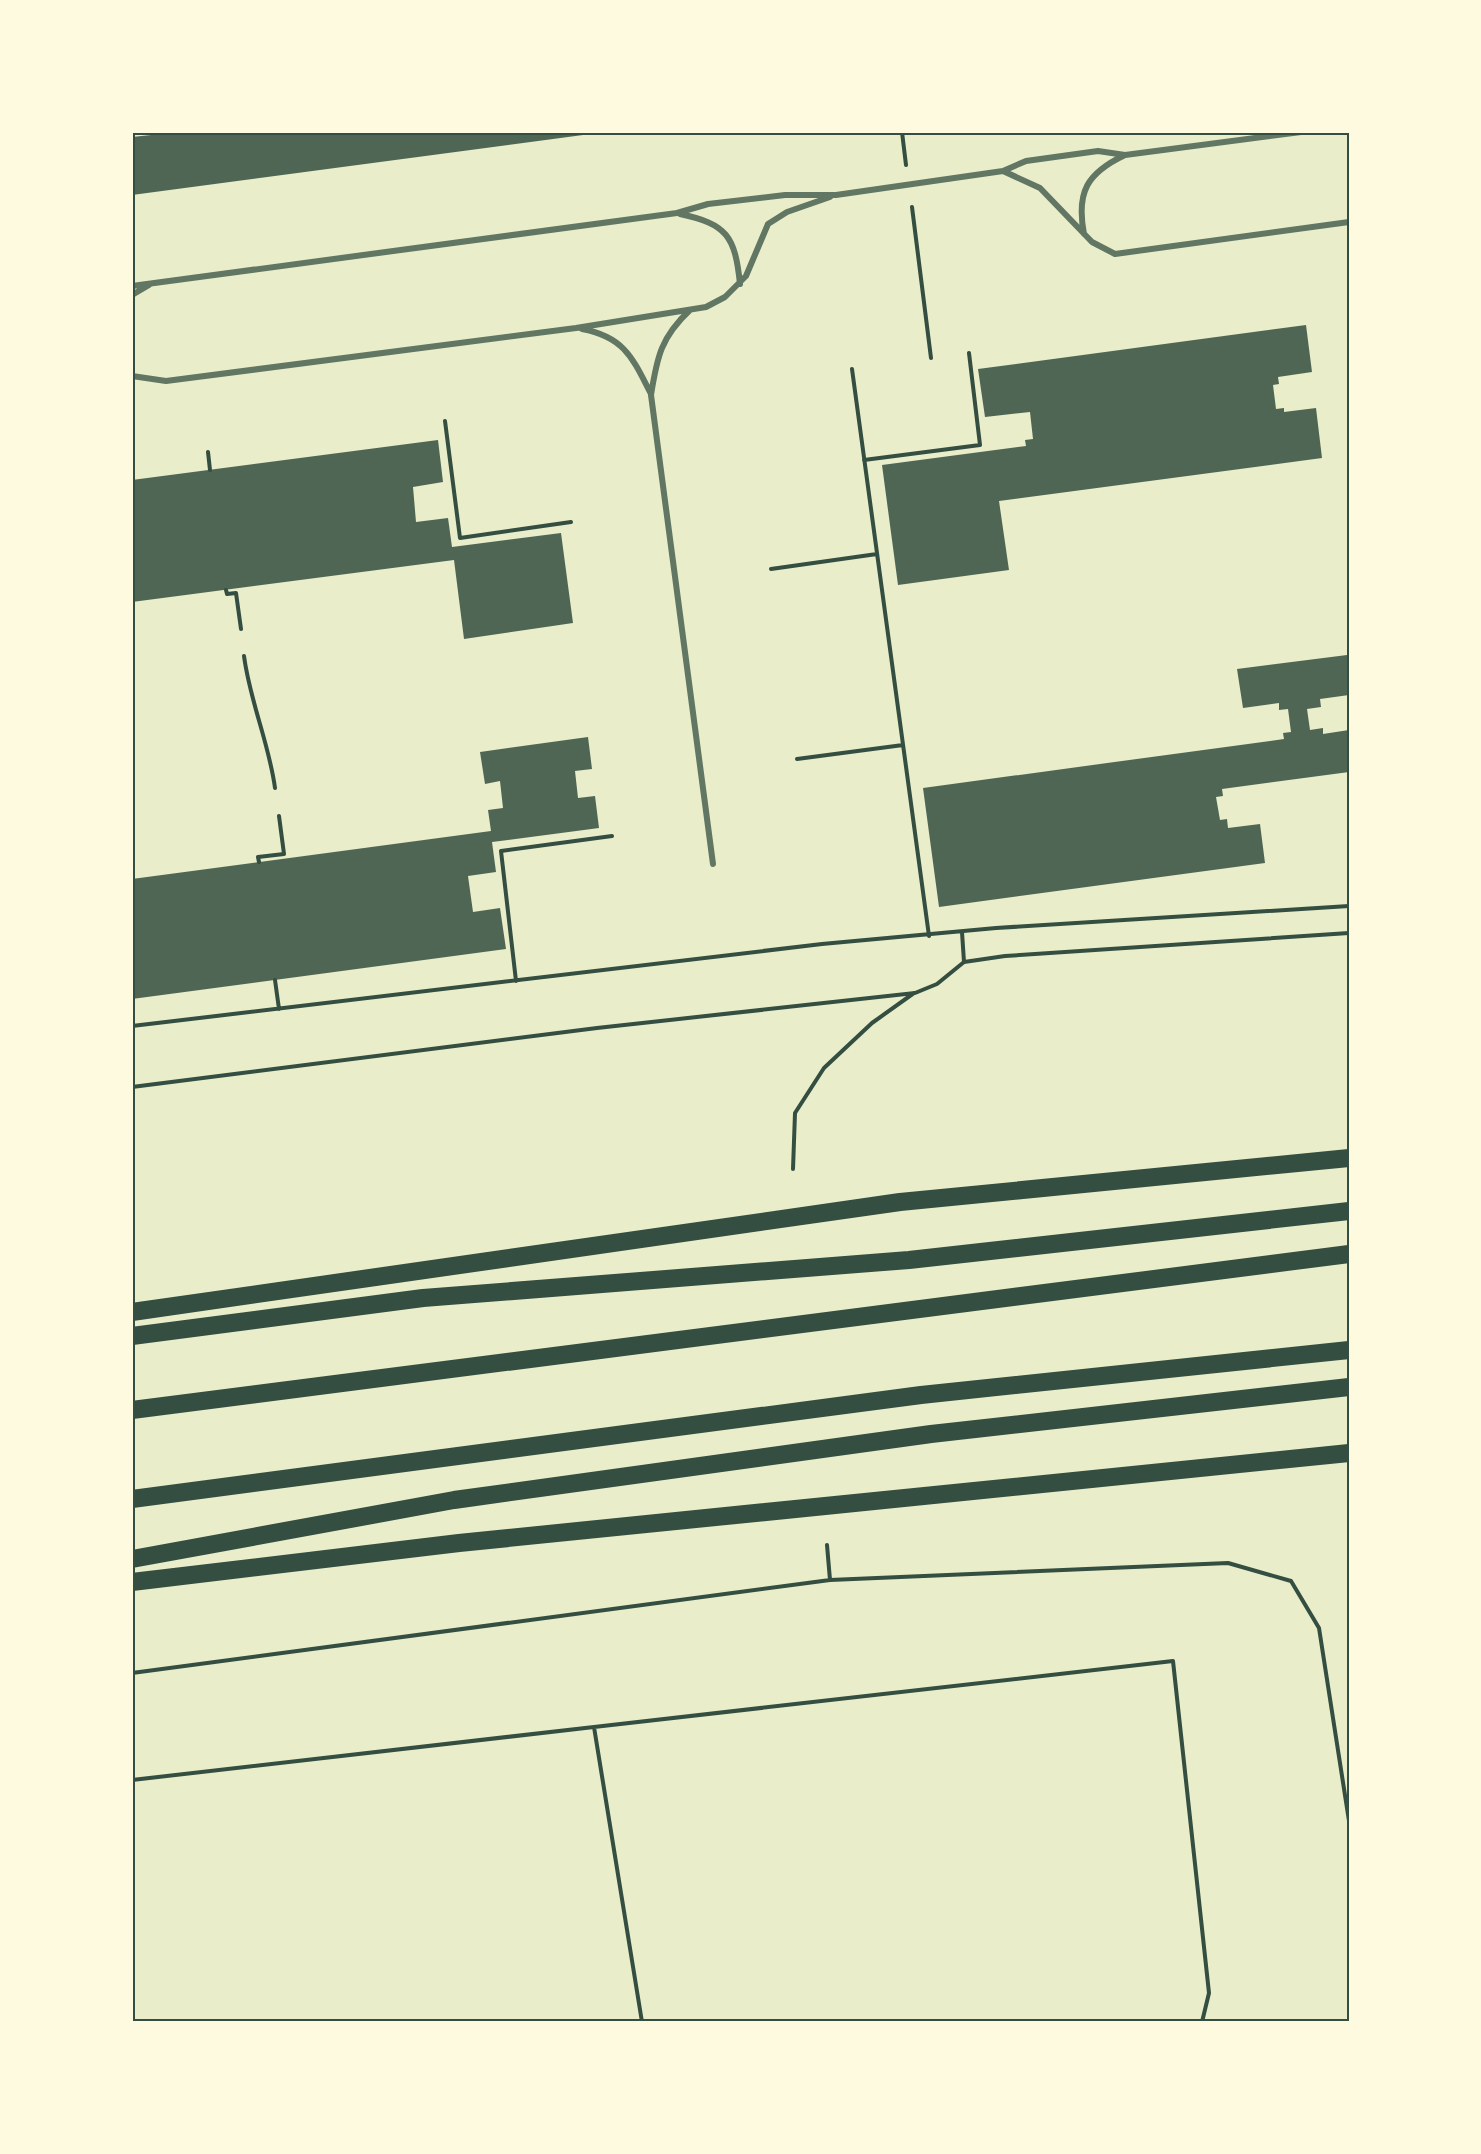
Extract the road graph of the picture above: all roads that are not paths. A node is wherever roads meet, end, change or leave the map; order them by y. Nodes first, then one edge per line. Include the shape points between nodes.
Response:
1 (1301, 132) edge
2 (1125, 155) junction
3 (1003, 171) junction
4 (836, 195) junction
5 (677, 213) junction
6 (1349, 224) edge
7 (1084, 235) junction
8 (152, 284) junction
9 (740, 284) junction
10 (132, 286) edge
11 (132, 295) edge
12 (691, 310) junction
13 (576, 328) junction
14 (132, 376) edge
15 (651, 395) junction
16 (713, 864) dead end
17 (1349, 1158) edge
18 (1349, 1212) edge
19 (1349, 1254) edge
20 (132, 1312) edge
21 (132, 1336) edge
22 (1349, 1350) edge
23 (1349, 1387) edge
24 (132, 1410) edge
25 (1349, 1453) edge
26 (132, 1499) edge
27 (132, 1559) edge
28 (132, 1582) edge

1 - 2 street
2 - 3 street via 1098,151 1026,161
2 - 7 street via 1100,168 1089,182 1081,208
3 - 4 street
3 - 7 street via 1040,188
4 - 5 street via 784,195
4 - 9 street via 787,212 768,224
5 - 8 street
5 - 9 street via 723,230 735,249
6 - 7 street via 1130,253 1107,252
8 - 10 street
8 - 11 street
9 - 12 street via 717,302
12 - 13 street
12 - 15 street via 661,346
13 - 14 street via 166,381
13 - 15 street via 599,332 619,342
15 - 16 street
17 - 20 highway via 900,1202
18 - 21 highway via 909,1260 423,1298
19 - 24 highway
22 - 26 highway via 921,1395
23 - 27 highway via 931,1434 477,1497
25 - 28 highway via 459,1543

